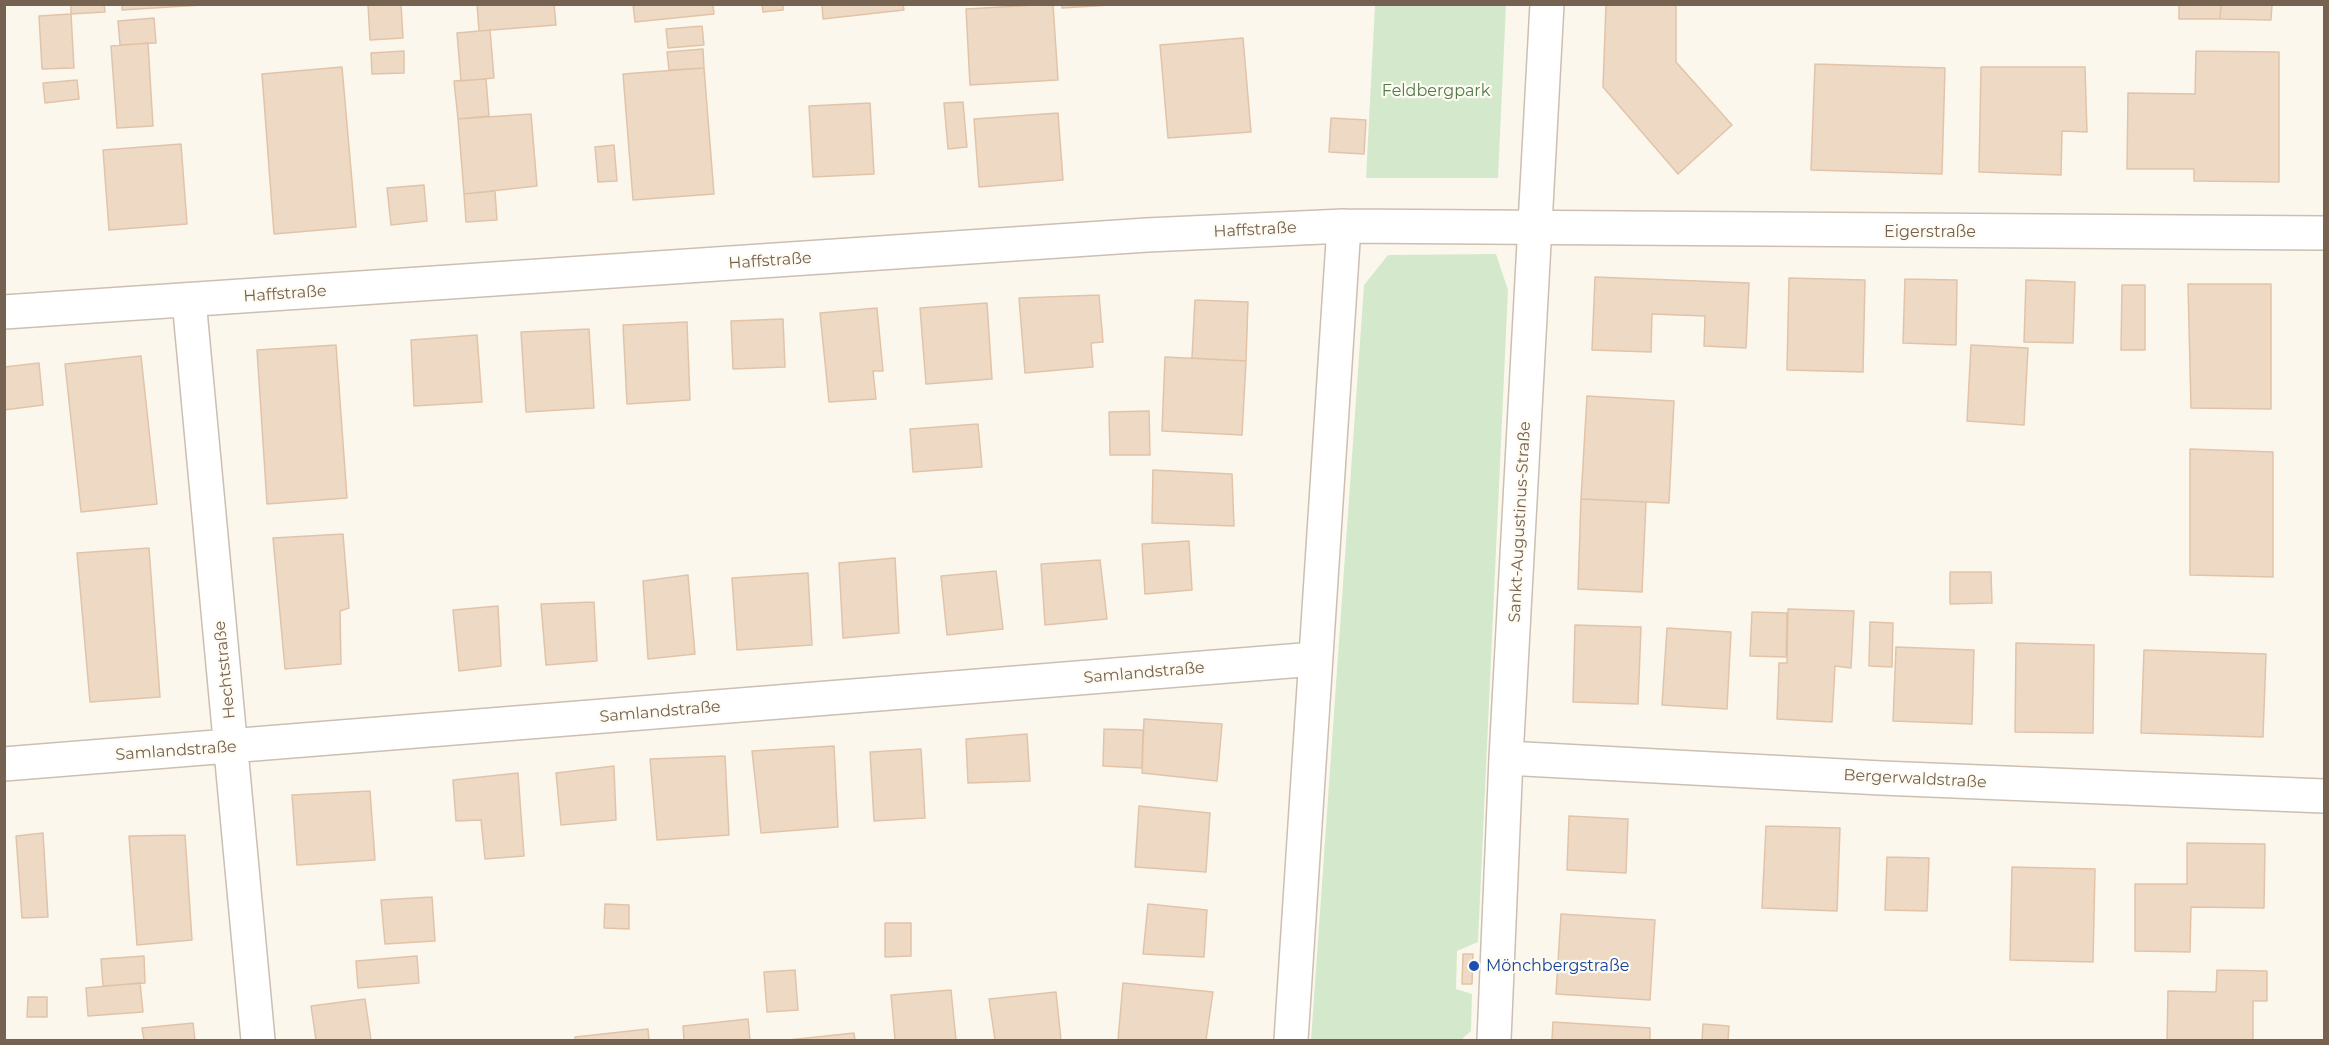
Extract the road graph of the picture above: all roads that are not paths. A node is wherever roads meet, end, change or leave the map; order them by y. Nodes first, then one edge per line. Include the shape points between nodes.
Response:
1 (1548, 4) edge
2 (1344, 226) junction
3 (1536, 229) junction
4 (2325, 233) edge
5 (189, 300) junction
6 (4, 312) edge
7 (1316, 659) junction
8 (232, 747) junction
9 (1506, 758) junction
10 (4, 764) edge
11 (2325, 796) edge
12 (258, 1041) edge
13 (1291, 1041) edge
14 (1494, 1041) edge

1 - 3 street, Sankt-Augustinus-Straße
2 - 3 street, Haffstraße
2 - 5 street, Haffstraße via 1135,236
2 - 7 street
3 - 4 street, Eigerstraße
3 - 9 street, Sankt-Augustinus-Straße
5 - 6 street, Haffstraße
5 - 8 street, Hechtstraße
7 - 8 street, Samlandstraße
7 - 13 street
8 - 10 street, Samlandstraße
8 - 12 street, Hechtstraße
9 - 11 street, Bergerwaldstraße
9 - 14 street, Sankt-Augustinus-Straße

